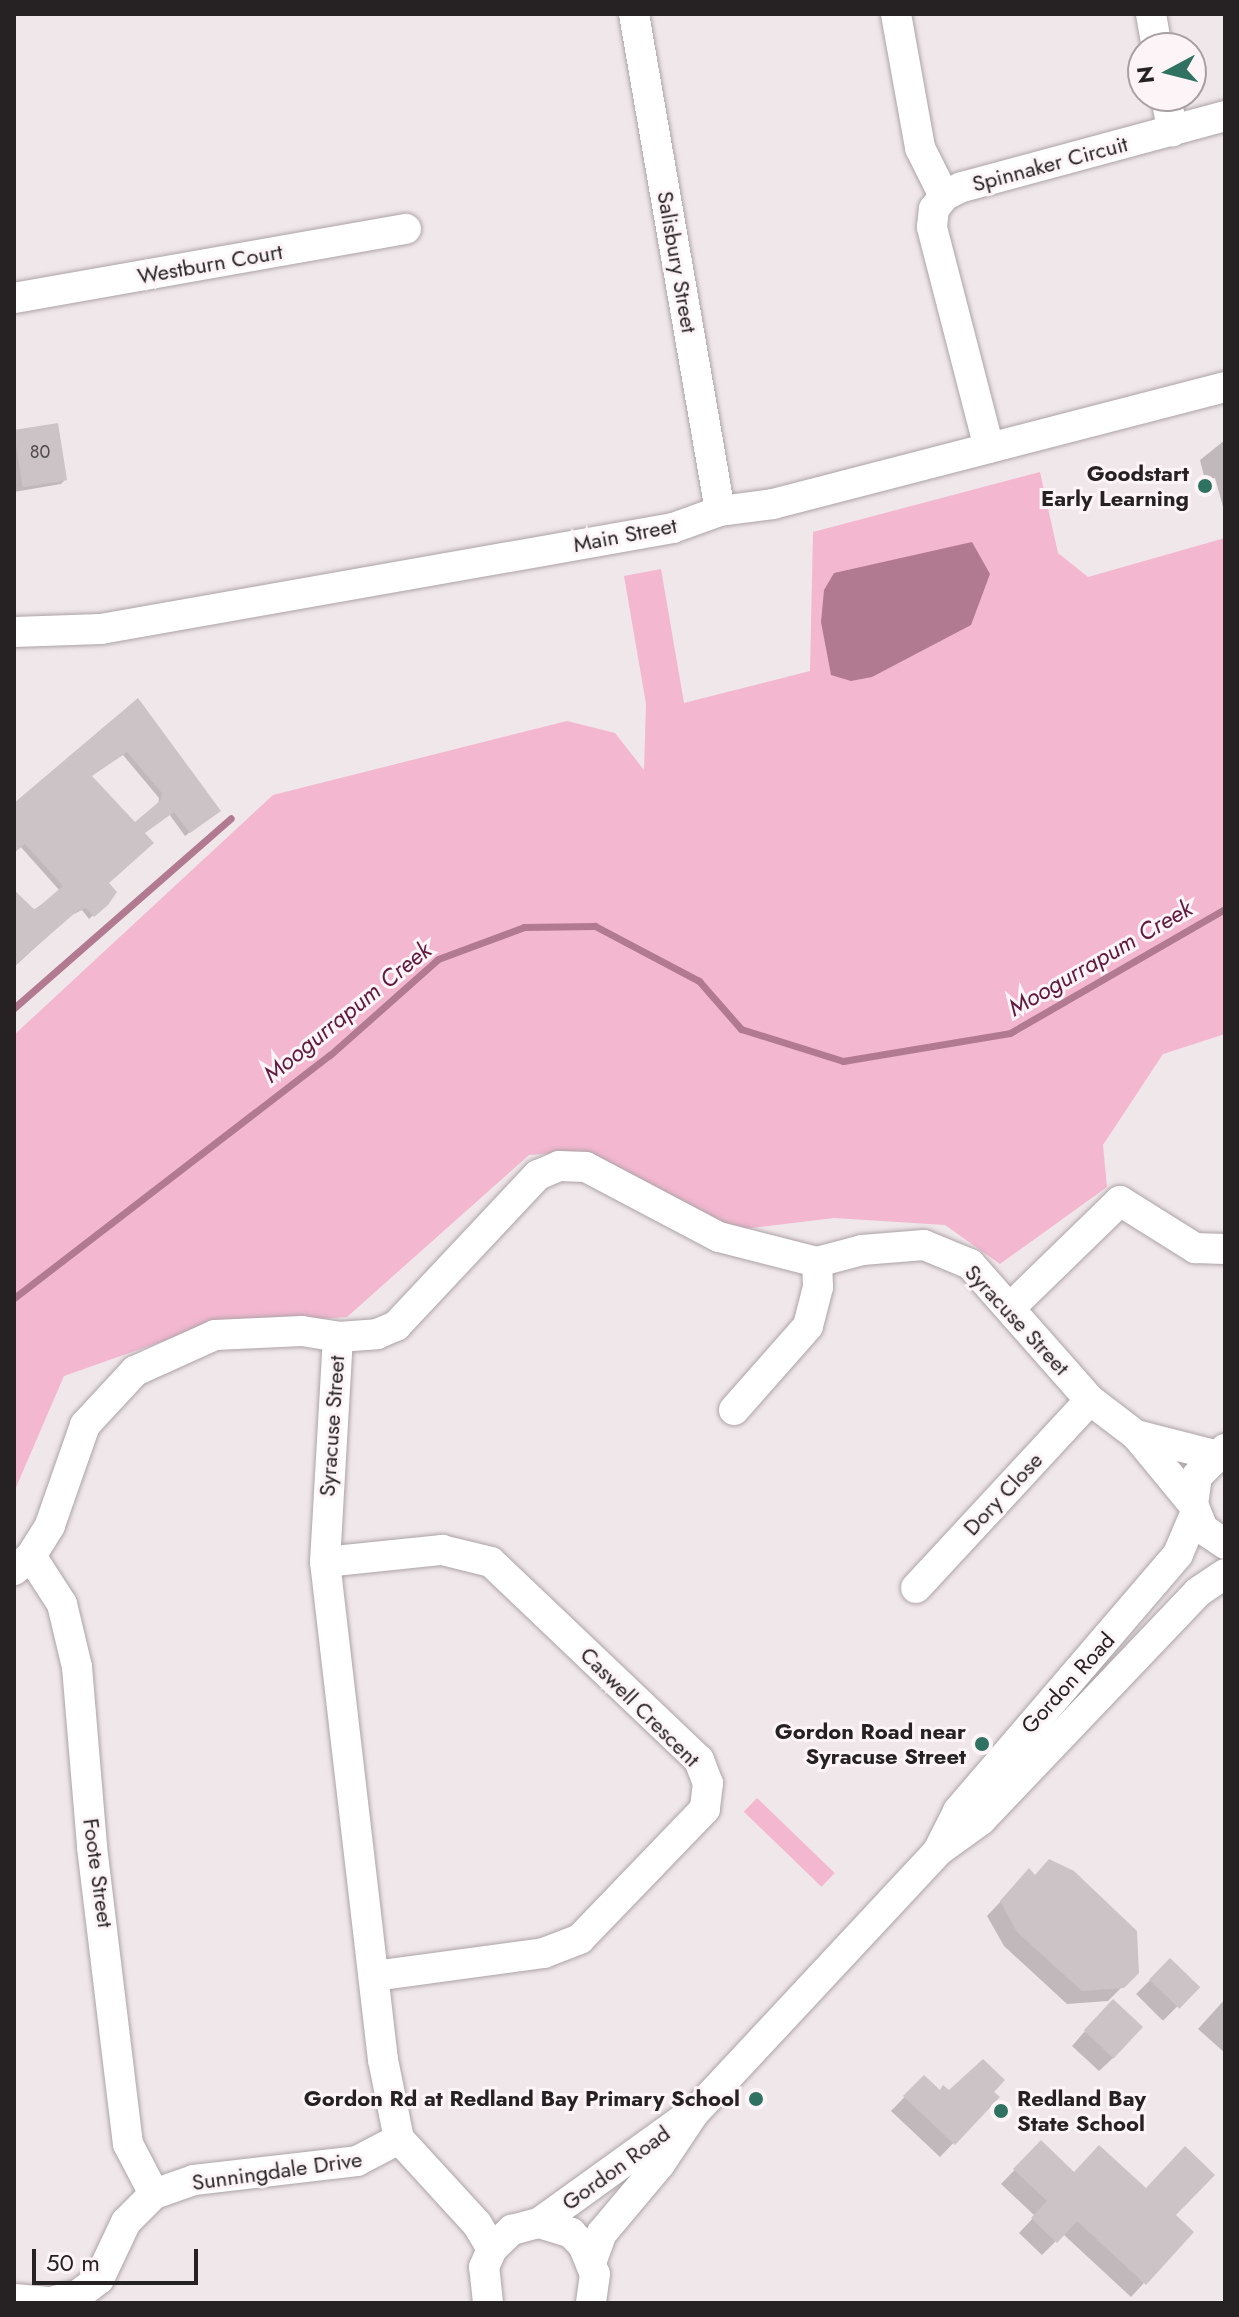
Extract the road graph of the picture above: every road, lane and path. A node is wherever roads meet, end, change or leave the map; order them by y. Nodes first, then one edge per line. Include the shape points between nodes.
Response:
1 (634, 14) edge
2 (896, 14) edge
3 (1169, 112) edge
4 (1225, 116) edge
5 (1172, 131) junction
6 (944, 196) junction
7 (406, 229) dead end
8 (14, 298) edge
9 (1225, 387) edge
10 (989, 448) junction
11 (720, 511) junction
12 (14, 632) edge
13 (1225, 1249) edge
14 (817, 1262) junction
15 (1011, 1307) junction
16 (338, 1337) junction
17 (1090, 1400) junction
18 (734, 1410) dead end
19 (1136, 1435) junction
20 (1222, 1450) edge
21 (1194, 1509) junction
22 (1225, 1544) edge
23 (325, 1562) junction
24 (22, 1563) edge
25 (1225, 1574) edge
26 (916, 1588) dead end
27 (938, 1851) junction
28 (374, 1976) junction
29 (694, 2113) junction
30 (399, 2139) junction
31 (154, 2194) junction
32 (539, 2223) junction
33 (492, 2249) junction
34 (592, 2260) junction
35 (14, 2299) edge
36 (488, 2303) edge
37 (591, 2303) edge

1 - 11 street, Salisbury Street
2 - 6 street via 920,148
3 - 5 street
4 - 5 street, Spinnaker Circuit
5 - 6 street, Spinnaker Circuit
6 - 10 street, Spinnaker Circuit via 934,209 932,227
7 - 8 street, Westburn Court
9 - 10 street, Main Street
10 - 11 street, Main Street via 773,504
11 - 12 street, Main Street via 673,528 116,627
13 - 15 street via 1195,1248 1120,1201
14 - 15 street, Syracuse Street via 862,1250 924,1245 970,1264
14 - 16 street, Syracuse Street via 719,1237 586,1167 559,1166 538,1175 396,1326 377,1334
14 - 18 street via 818,1287 808,1326
15 - 17 street, Syracuse Street
16 - 23 street, Syracuse Street
16 - 24 street via 302,1331 215,1335 135,1371 85,1425 50,1525
17 - 19 street, Syracuse Street
17 - 26 street, Dory Close
19 - 20 street
19 - 21 street
20 - 21 street, Gordon Road via 1197,1476
21 - 22 street via 1203,1529
21 - 27 street, Gordon Road via 1168,1566 958,1811
23 - 28 street, Syracuse Street
23 - 28 street, Caswell Crescent via 442,1550 491,1562 699,1760 708,1783 705,1809 580,1939 544,1953
24 - 31 street, Foote Street via 62,1604 77,1667 92,1847 128,2144
25 - 27 street, Gordon Road via 1198,1592 981,1820
27 - 29 street, Gordon Road
28 - 30 street, Syracuse Street
29 - 32 street, Gordon Road
29 - 34 street, Gordon Road via 660,2164 602,2233
30 - 31 street, Sunningdale Drive via 357,2161 194,2180
30 - 33 street via 477,2224
31 - 35 street, Sunningdale Drive via 126,2222 99,2279 78,2295 51,2302
32 - 33 street, Gordon Road via 512,2230
32 - 34 street, Gordon Road via 571,2233
33 - 36 street via 484,2267
34 - 37 street, Gordon Road

